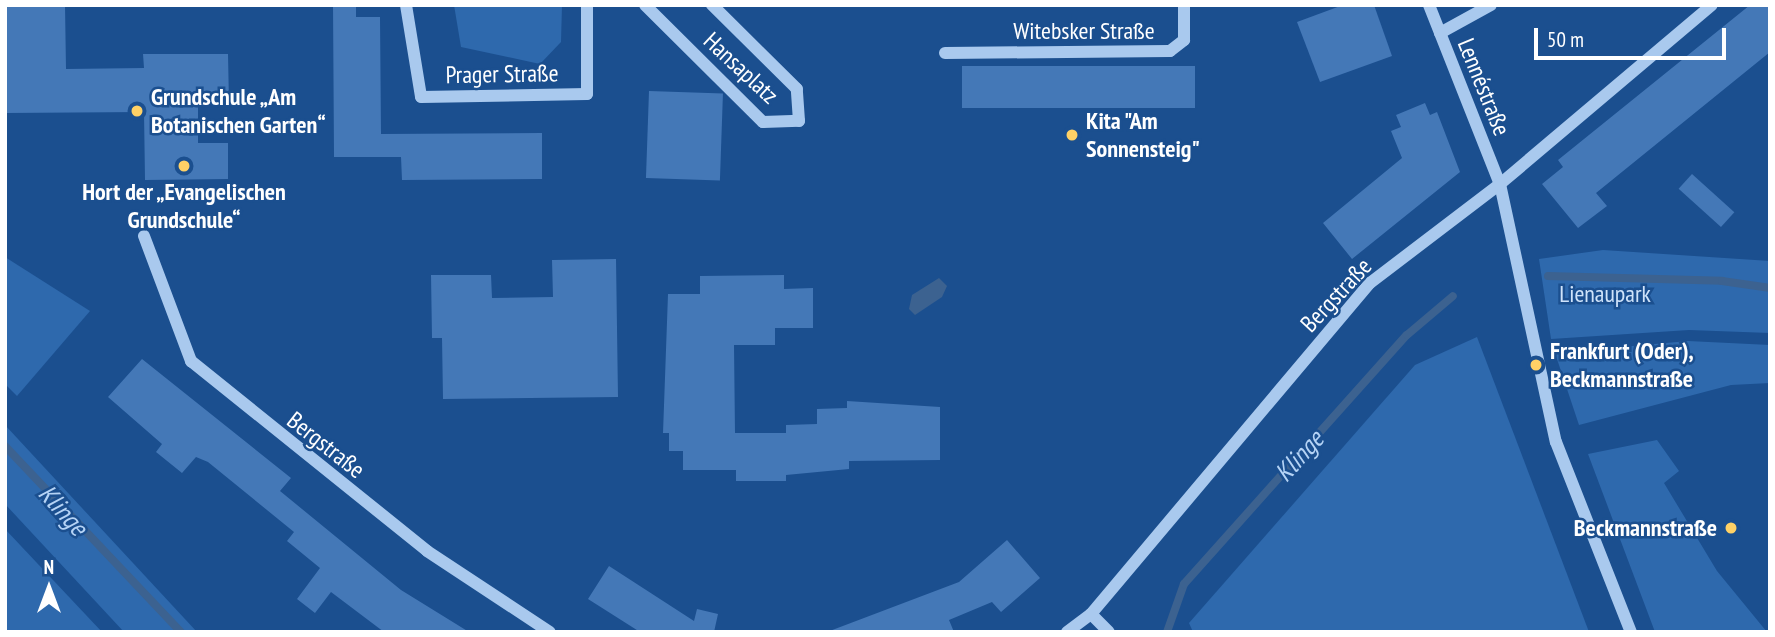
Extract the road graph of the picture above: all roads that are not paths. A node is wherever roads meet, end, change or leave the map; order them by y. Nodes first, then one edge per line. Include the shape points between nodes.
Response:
1 (406, 5) edge
2 (587, 5) edge
3 (645, 5) edge
4 (712, 5) edge
5 (1184, 5) edge
6 (1429, 5) edge
7 (1491, 5) edge
8 (1712, 5) edge
9 (1440, 33) junction
10 (945, 53) dead end
11 (1500, 184) junction
12 (144, 236) dead end
13 (1091, 614) junction
14 (550, 632) edge
15 (1067, 632) edge
16 (1109, 632) edge
17 (1631, 632) edge

1 - 2 street, Prager Straße via 421,96 587,94
3 - 4 street, Hansaplatz via 764,122 799,121 797,89
5 - 10 street, Witebsker Straße via 1184,40 1170,51
6 - 9 street, Lennéstraße
7 - 9 street
8 - 11 street, Bergstraße
9 - 11 street, Lennéstraße
11 - 13 street, Bergstraße via 1370,283
11 - 17 street via 1556,442
12 - 14 street, Bergstraße via 191,361 427,551
13 - 15 street, Bergstraße
13 - 16 street

